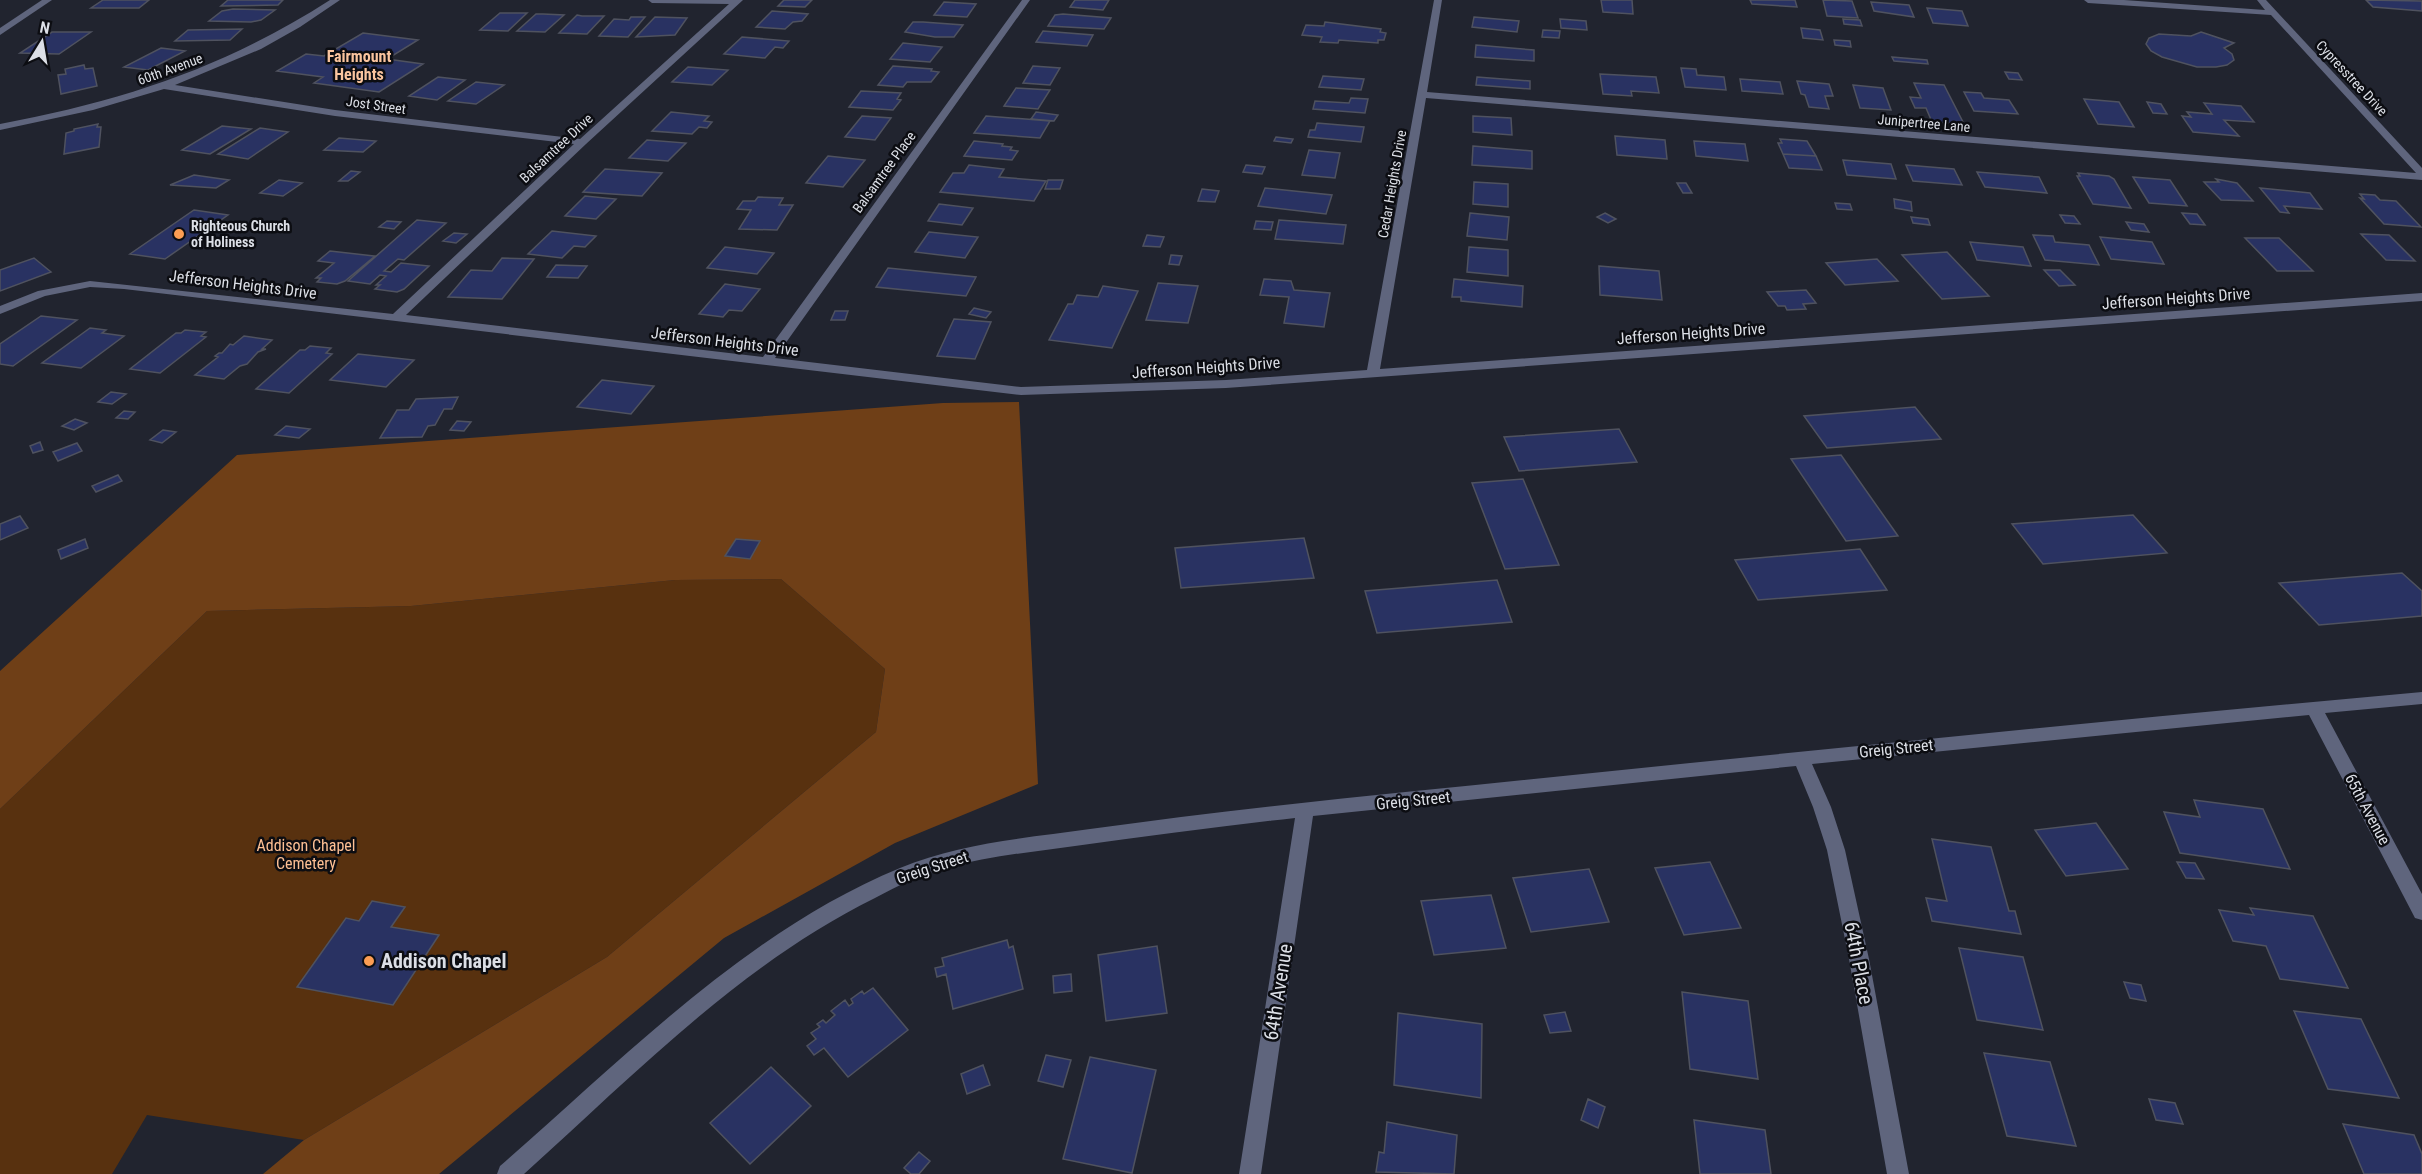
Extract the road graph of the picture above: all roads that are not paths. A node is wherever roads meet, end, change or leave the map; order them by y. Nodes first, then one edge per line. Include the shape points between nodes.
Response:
1 (48, 0) edge
2 (336, 0) edge
3 (652, 0) edge
4 (1026, 0) edge
5 (1438, 0) edge
6 (2088, 0) edge
7 (2261, 0) edge
8 (738, 1) edge
9 (2273, 13) junction
10 (0, 32) edge
11 (167, 87) junction
12 (1423, 95) junction
13 (0, 127) edge
14 (582, 142) junction
15 (2422, 176) edge
16 (2422, 297) edge
17 (0, 310) edge
18 (394, 319) junction
19 (766, 362) junction
20 (1373, 372) junction
21 (2422, 698) edge
22 (2313, 706) junction
23 (1801, 758) junction
24 (1305, 811) junction
25 (2422, 912) edge
26 (508, 1174) edge
27 (1250, 1174) edge
28 (1898, 1174) edge

1 - 10 street
2 - 11 street, 60th Avenue via 269,42
3 - 8 street
4 - 19 street, Balsamtree Place
5 - 12 street, Cedar Heights Drive
6 - 9 street
7 - 9 street, Cypresstree Drive
8 - 14 street, Balsamtree Drive
9 - 15 street, Cypresstree Drive
11 - 13 street, 60th Avenue
11 - 14 street, Jost Street via 335,113
12 - 15 street, Junipertree Lane
12 - 20 street, Cedar Heights Drive
14 - 18 street, Balsamtree Drive
16 - 20 street, Jefferson Heights Drive
17 - 18 street, Jefferson Heights Drive via 42,293 90,284
18 - 19 street, Jefferson Heights Drive
19 - 20 street, Jefferson Heights Drive via 1021,391 1226,384
21 - 22 street, Greig Street
22 - 23 street, Greig Street
22 - 25 street, 65th Avenue
23 - 24 street, Greig Street
23 - 28 street, 64th Place via 1836,849
24 - 26 street, Greig Street via 1215,819 987,851 905,874 828,912 754,961
24 - 27 street, 64th Avenue

